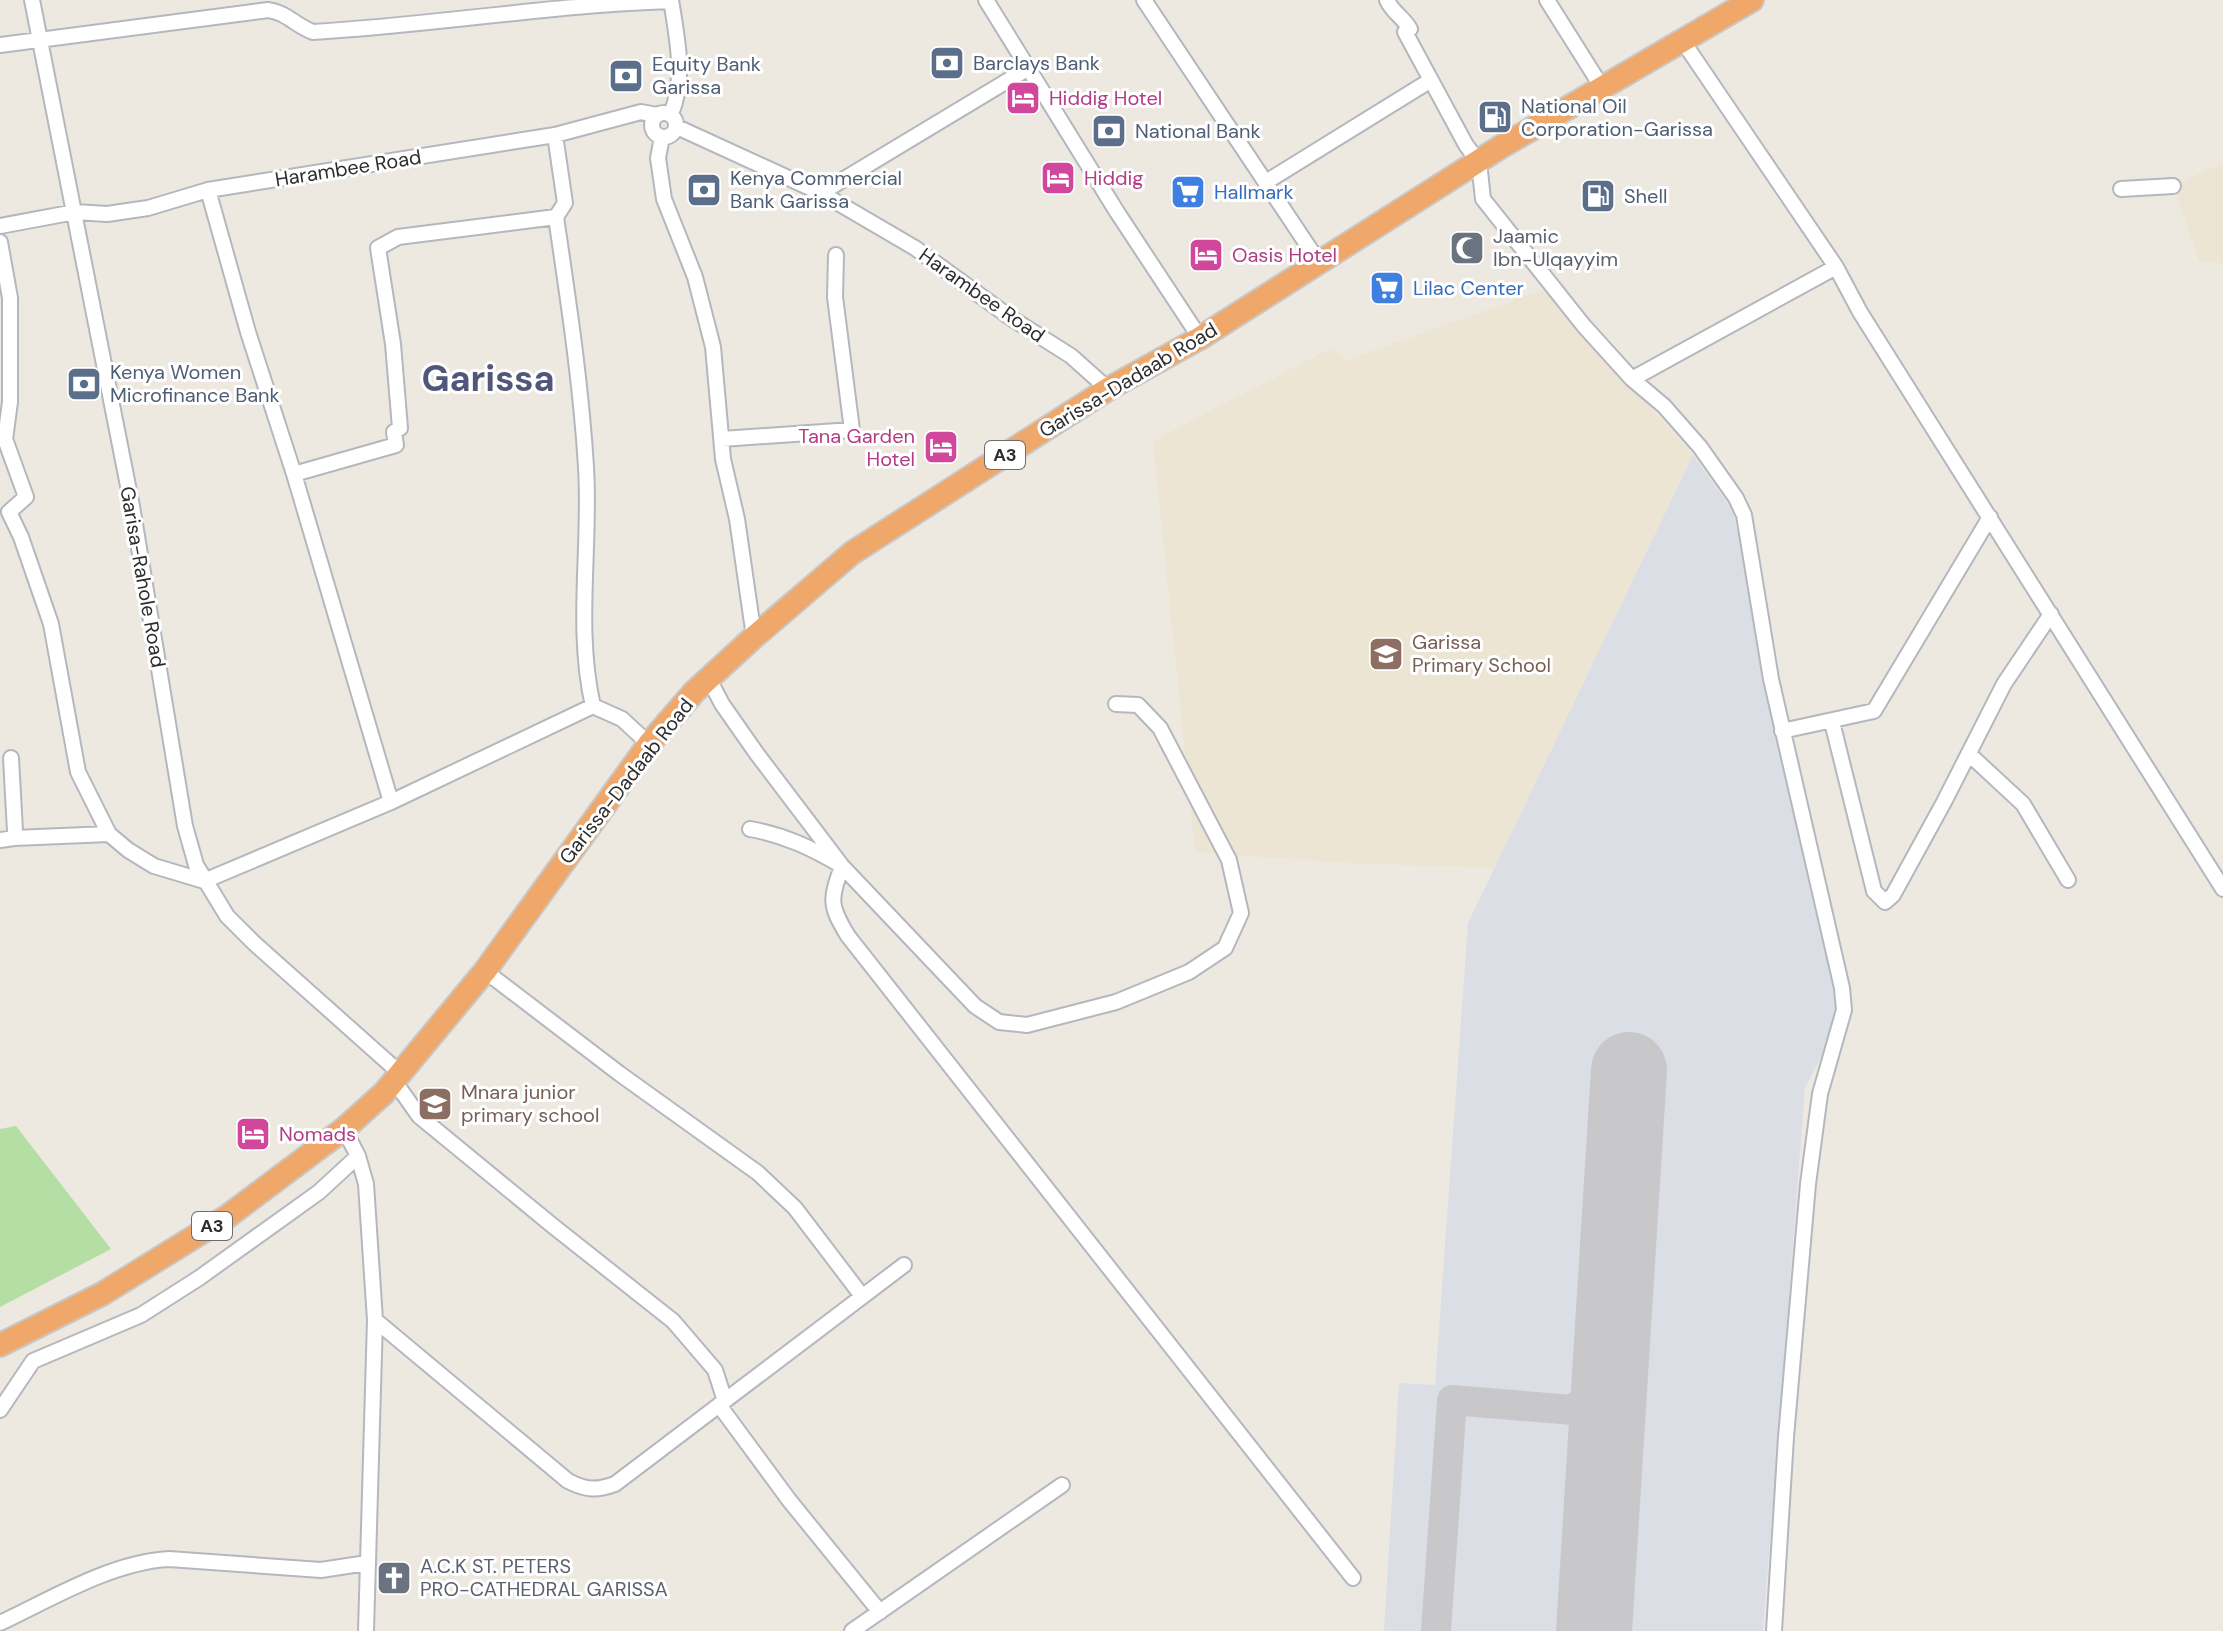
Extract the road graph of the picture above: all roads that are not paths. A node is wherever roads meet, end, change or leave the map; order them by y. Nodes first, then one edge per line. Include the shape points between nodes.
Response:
1 (32, 0) edge
2 (671, 0) edge
3 (986, 0) edge
4 (1144, 0) edge
5 (1387, 0) edge
6 (1547, 0) edge
7 (1752, 0) edge
8 (39, 38) junction
9 (1682, 40) junction
10 (0, 45) edge
11 (1027, 69) junction
12 (1431, 80) junction
13 (1603, 89) junction
14 (664, 124) junction
15 (555, 135) junction
16 (1479, 162) junction
17 (1266, 182) junction
18 (2173, 186) dead end
19 (2121, 189) dead end
20 (208, 190) junction
21 (821, 193) junction
22 (75, 212) junction
23 (556, 217) junction
24 (0, 226) edge
25 (0, 242) edge
26 (836, 255) dead end
27 (1320, 264) junction
28 (1836, 267) junction
29 (1200, 338) junction
30 (1632, 379) junction
31 (1108, 389) junction
32 (722, 439) junction
33 (294, 474) junction
34 (26, 497) junction
35 (0, 503) edge
36 (1990, 517) junction
37 (2051, 614) junction
38 (754, 637) junction
39 (709, 679) junction
40 (1116, 704) dead end
41 (593, 706) junction
42 (1832, 722) junction
43 (1782, 731) junction
44 (649, 744) junction
45 (1969, 754) junction
46 (11, 758) dead end
47 (391, 802) junction
48 (750, 829) dead end
49 (109, 834) junction
50 (7, 839) edge
51 (842, 866) junction
52 (2068, 880) dead end
53 (204, 881) junction
54 (2223, 889) edge
55 (485, 971) junction
56 (398, 1078) junction
57 (344, 1129) junction
58 (358, 1156) junction
59 (904, 1265) dead end
60 (862, 1296) junction
61 (375, 1320) junction
62 (0, 1345) edge
63 (722, 1403) junction
64 (0, 1410) edge
65 (1062, 1485) dead end
66 (367, 1563) junction
67 (1353, 1578) dead end
68 (880, 1612) junction
69 (0, 1623) edge
70 (366, 1631) edge
71 (852, 1631) edge
72 (1774, 1631) edge

1 - 8 street, Garisa-Rahole Road
2 - 8 street via 313,32 268,10
2 - 14 street via 679,88
3 - 11 street
4 - 17 street
5 - 12 street via 1405,19 1410,29 1405,32
6 - 13 street
7 - 9 highway, Garissa-Dadaab Road / A3
8 - 10 street
8 - 22 street, Garisa-Rahole Road
9 - 13 highway, Garissa-Dadaab Road / A3
9 - 28 street
11 - 21 street
11 - 29 street
12 - 16 street
12 - 17 street
13 - 16 highway, Garissa-Dadaab Road / A3
14 - 15 street, Harambee Road via 621,119
14 - 21 street, Harambee Road
14 - 32 street via 658,158 664,199 695,277 713,347
15 - 20 street, Harambee Road
15 - 23 street via 565,203
16 - 27 highway, Garissa-Dadaab Road / A3
16 - 30 street via 1483,199
17 - 27 street
18 - 19 street
20 - 22 street, Harambee Road via 148,208
20 - 33 street
21 - 31 street, Harambee Road via 915,248 1071,356
22 - 24 street, Harambee Road
22 - 53 street, Garisa-Rahole Road via 132,506 185,826
23 - 33 street via 398,237 378,248 393,344 400,428 394,432 396,445
23 - 41 street via 586,468 585,627
25 - 34 street via 10,298 5,439
26 - 32 street via 835,297 852,430
27 - 29 highway, Garissa-Dadaab Road / A3
28 - 30 street
28 - 36 street
29 - 31 highway, Garissa-Dadaab Road / A3
30 - 43 street via 1700,447 1744,515
31 - 38 highway, Garissa-Dadaab Road / A3 via 852,553
32 - 38 street
33 - 47 street
34 - 35 street
34 - 49 street via 9,512 51,624 78,772
36 - 37 street
36 - 42 street via 1874,711
37 - 45 street via 2004,684
37 - 54 street
38 - 39 highway, Garissa-Dadaab Road / A3
39 - 44 highway, Garissa-Dadaab Road / A3
39 - 51 street via 757,754
40 - 51 street via 1138,705 1160,728 1229,860 1241,913 1225,948 1189,972 1116,1002 1027,1025 999,1022 975,1006
41 - 44 street via 622,719
41 - 47 street
42 - 43 street
42 - 45 street via 1874,891 1885,902
43 - 72 street via 1844,1010 1820,1094 1808,1184
44 - 55 highway, Garissa-Dadaab Road / A3
45 - 52 street via 2023,804
46 - 50 street
47 - 53 street
48 - 51 street via 799,842
49 - 50 street
49 - 53 street via 154,866
51 - 67 street via 833,892 834,914 848,936
53 - 56 street, Garisa-Rahole Road via 227,916
55 - 56 highway, Garissa-Dadaab Road / A3
55 - 60 street via 758,1173 795,1208
56 - 57 highway, A3
56 - 63 street, Garisa-Rahole Road via 419,1116 673,1321 715,1370
57 - 58 street
57 - 62 highway, A3 via 192,1239 102,1294
58 - 61 street via 366,1184
58 - 64 street via 319,1192 141,1315 33,1361
59 - 60 street
60 - 63 street
61 - 63 street via 568,1481 585,1489 615,1484
61 - 66 street
63 - 68 street, Garisa-Rahole Road via 789,1500
65 - 68 street
66 - 69 street via 321,1570 148,1560
66 - 70 street
68 - 71 street

